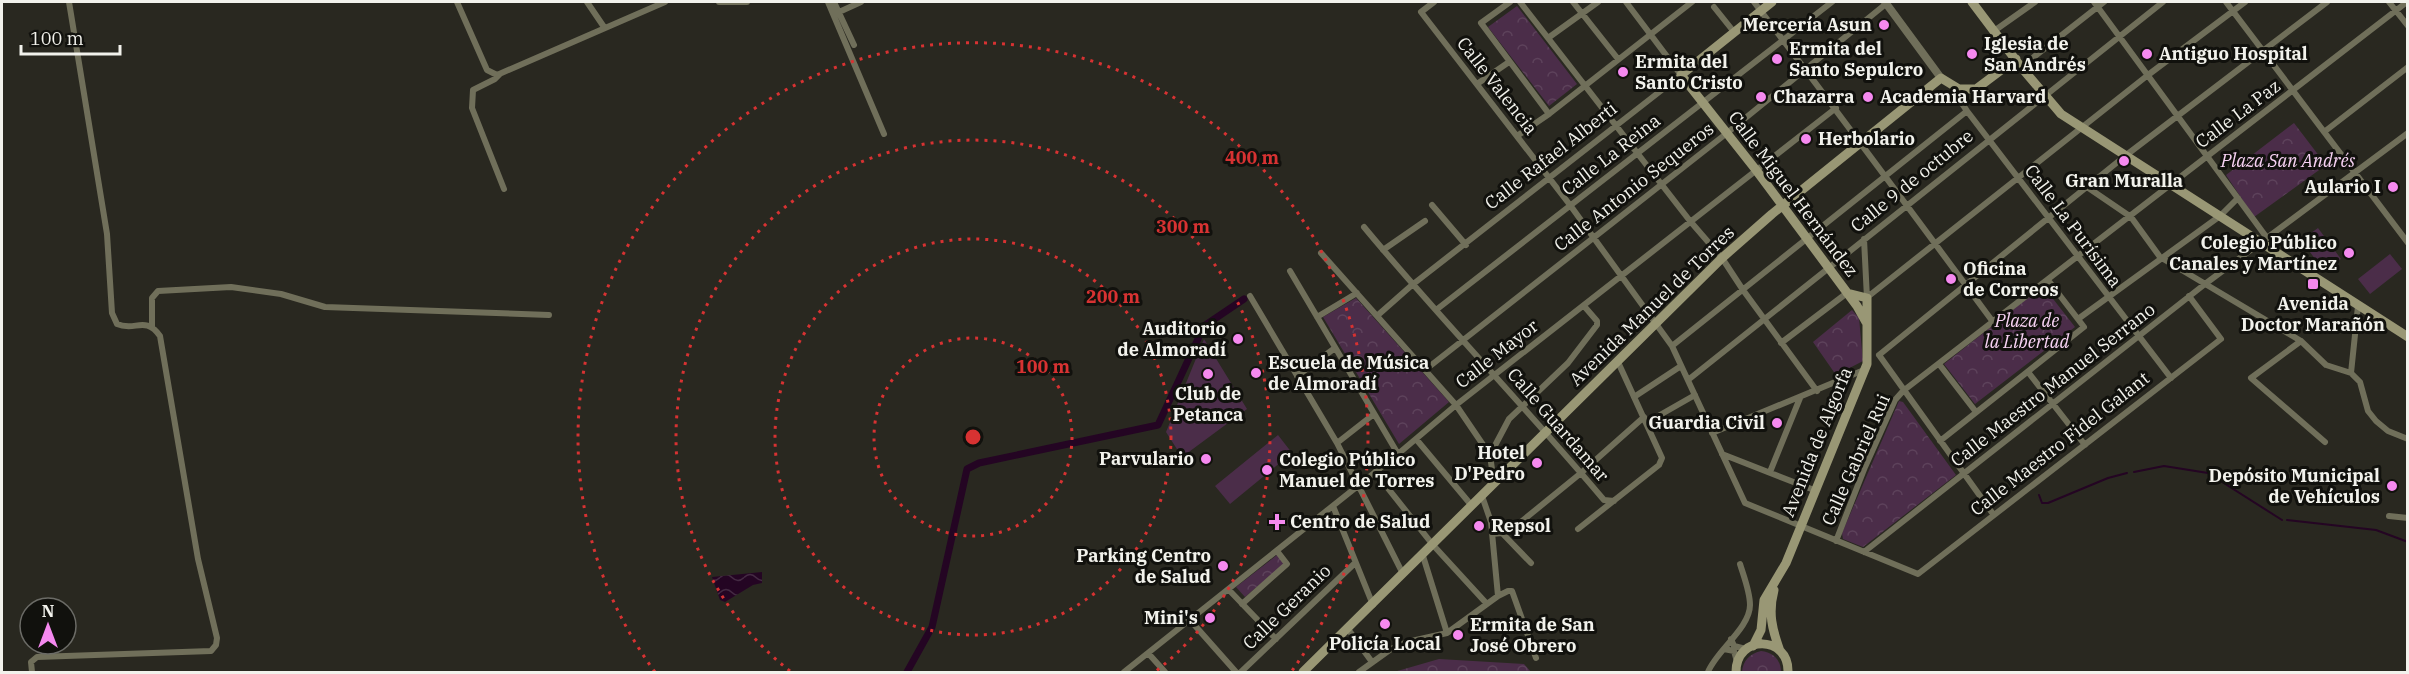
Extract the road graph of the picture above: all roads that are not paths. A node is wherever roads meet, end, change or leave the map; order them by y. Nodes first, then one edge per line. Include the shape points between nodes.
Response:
1 (69, 2) edge
2 (457, 2) edge
3 (587, 2) edge
4 (665, 2) edge
5 (719, 2) edge
6 (747, 2) edge
7 (828, 2) edge
8 (834, 2) edge
9 (861, 2) edge
10 (1434, 2) edge
11 (1510, 2) edge
12 (1520, 2) edge
13 (1573, 2) edge
14 (1598, 2) edge
15 (1626, 2) edge
16 (1692, 2) edge
17 (1754, 2) edge
18 (1772, 2) edge
19 (1832, 2) edge
20 (1972, 2) edge
21 (2035, 2) edge
22 (2163, 2) edge
23 (2226, 2) edge
24 (2245, 2) edge
25 (2327, 2) edge
26 (2389, 2) edge
27 (2407, 2) edge
28 (2099, 3) edge
29 (1887, 4) edge
30 (1714, 7) dead end
31 (2396, 10) junction
32 (1761, 11) junction
33 (2233, 11) junction
34 (838, 12) junction
35 (1582, 13) junction
36 (2408, 26) edge
37 (604, 27) junction
38 (1994, 31) junction
39 (1734, 32) junction
40 (1650, 34) junction
41 (2120, 36) junction
42 (1548, 38) junction
43 (1783, 39) junction
44 (854, 45) dead end
45 (2263, 51) junction
46 (1618, 59) junction
47 (1509, 62) junction
48 (2018, 63) junction
49 (2408, 67) edge
50 (1806, 70) junction
51 (501, 74) junction
52 (1681, 75) junction
53 (2148, 75) junction
54 (1941, 78) junction
55 (1477, 84) junction
56 (1585, 85) junction
57 (1959, 89) junction
58 (2294, 91) junction
59 (2043, 95) junction
60 (1703, 103) junction
61 (1836, 108) junction
62 (1967, 111) junction
63 (1549, 114) junction
64 (2178, 115) junction
65 (1617, 125) junction
66 (2081, 127) junction
67 (2324, 132) junction
68 (1727, 133) junction
69 (2408, 133) edge
70 (884, 134) dead end
71 (1517, 136) junction
72 (1988, 139) junction
73 (1860, 143) junction
74 (1637, 153) junction
75 (2207, 155) junction
76 (2125, 156) junction
77 (1756, 170) junction
78 (2355, 173) junction
79 (1885, 176) junction
80 (1549, 178) junction
81 (2018, 178) junction
82 (1662, 183) junction
83 (2172, 185) junction
84 (2087, 187) junction
85 (504, 189) dead end
86 (2238, 198) junction
87 (1432, 205) dead end
88 (1570, 205) junction
89 (1906, 205) junction
90 (1782, 206) junction
91 (2220, 216) junction
92 (2131, 217) junction
93 (2048, 218) junction
94 (1425, 221) dead end
95 (1690, 221) junction
96 (1364, 227) dead end
97 (1594, 237) junction
98 (1806, 239) junction
99 (1864, 239) junction
100 (2264, 240) junction
101 (1935, 243) junction
102 (2408, 243) edge
103 (1466, 244) junction
104 (1383, 250) junction
105 (1321, 253) dead end
106 (2079, 256) junction
107 (2160, 257) junction
108 (1722, 258) junction
109 (1828, 267) junction
110 (1290, 271) dead end
111 (1622, 275) junction
112 (2048, 280) junction
113 (2205, 284) junction
114 (1412, 285) junction
115 (1966, 285) junction
116 (1743, 290) junction
117 (1357, 293) junction
118 (1847, 293) junction
119 (1250, 296) dead end
120 (2108, 296) junction
121 (2189, 296) junction
122 (1867, 298) junction
123 (1584, 306) junction
124 (1857, 306) junction
125 (2358, 306) junction
126 (1436, 310) junction
127 (549, 315) dead end
128 (1378, 315) junction
129 (1317, 317) junction
130 (1764, 319) junction
131 (2078, 319) junction
132 (1866, 322) junction
133 (1994, 322) junction
134 (1656, 323) junction
135 (152, 327) junction
136 (2139, 336) junction
137 (2408, 337) edge
138 (1463, 340) junction
139 (2301, 341) junction
140 (1782, 343) junction
141 (1672, 346) junction
142 (1335, 348) junction
143 (1880, 356) junction
144 (1869, 357) junction
145 (1618, 362) junction
146 (1938, 364) junction
147 (1681, 366) junction
148 (1425, 370) junction
149 (1864, 370) junction
150 (2028, 372) junction
151 (2351, 373) junction
152 (1494, 375) junction
153 (1297, 376) junction
154 (2171, 378) junction
155 (1688, 380) junction
156 (1817, 391) junction
157 (1903, 391) junction
158 (1695, 395) junction
159 (1634, 397) junction
160 (1800, 398) junction
161 (2052, 404) junction
162 (1456, 405) junction
163 (1522, 406) junction
164 (1976, 412) junction
165 (1374, 414) junction
166 (1645, 420) junction
167 (1547, 432) junction
168 (1712, 433) junction
169 (1416, 438) junction
170 (2408, 439) edge
171 (1940, 441) junction
172 (2325, 442) dead end
173 (1337, 443) junction
174 (2085, 445) junction
175 (1398, 454) junction
176 (1722, 454) junction
177 (1490, 455) junction
178 (1375, 472) junction
179 (1770, 472) junction
180 (1581, 473) junction
181 (1963, 474) junction
182 (1494, 484) junction
183 (1359, 486) junction
184 (1814, 490) junction
185 (1482, 496) junction
186 (1614, 501) junction
187 (1333, 506) junction
188 (1472, 506) junction
189 (1993, 514) junction
190 (2389, 516) dead end
191 (2408, 518) edge
192 (1801, 526) junction
193 (1578, 529) dead end
194 (1502, 533) junction
195 (1492, 534) junction
196 (1836, 541) junction
197 (1433, 545) junction
198 (1277, 551) junction
199 (1864, 552) junction
200 (1423, 556) junction
201 (1355, 563) junction
202 (1531, 563) dead end
203 (1740, 564) dead end
204 (1918, 574) joint
205 (1403, 575) junction
206 (1776, 582) junction
207 (1229, 590) junction
208 (1498, 596) junction
209 (1242, 604) junction
210 (1487, 604) junction
211 (1373, 605) junction
212 (1190, 620) junction
213 (1348, 629) junction
214 (1448, 633) junction
215 (1275, 639) junction
216 (1731, 639) junction
217 (1750, 647) junction
218 (1724, 649) junction
219 (1780, 651) junction
220 (1148, 653) junction
221 (1536, 658) dead end
222 (1372, 662) junction
223 (1737, 662) junction
224 (32, 672) edge
225 (1124, 672) edge
226 (1165, 672) edge
227 (1236, 672) edge
228 (1241, 672) edge
229 (1303, 672) edge
230 (1359, 672) edge
231 (1708, 672) edge
232 (1736, 672) edge
233 (1788, 672) edge

1 - 135 street via 107,234 112,313 123,327
2 - 51 street via 487,70
3 - 37 street
4 - 37 street
5 - 6 street
7 - 70 street
8 - 34 street
9 - 34 street
10 - 55 street, Calle Valencia via 1421,12
11 - 47 street via 1481,23
12 - 42 street
13 - 35 street
14 - 35 street
15 - 40 street, Calle Miguel Hernández
16 - 40 street
17 - 32 street
18 - 32 main road, Calle Rafael Alberti
19 - 43 street, Calle La Reina
20 - 38 main road
21 - 38 street
22 - 41 street, Calle 9 de octubre
23 - 33 street
24 - 33 street
25 - 45 street
26 - 31 street
27 - 31 street, Calle La Paz
28 - 41 street
28 - 48 street
29 - 50 street, Calle Antonio Sequeros
29 - 54 street
30 - 39 street
31 - 36 street
31 - 58 street, Calle La Paz
32 - 39 main road, Calle Rafael Alberti
32 - 43 street
33 - 45 street
33 - 53 street
34 - 44 street
35 - 42 street
35 - 46 street
37 - 51 street
38 - 48 main road
39 - 52 main road, Calle Rafael Alberti
40 - 46 street
40 - 52 street, Calle Miguel Hernández
41 - 53 street
41 - 59 street, Calle 9 de octubre
42 - 56 street
43 - 50 street
43 - 60 street, Calle La Reina
45 - 58 street
45 - 64 street
46 - 56 street
47 - 55 street
47 - 63 street
48 - 57 main road via 1976,88
48 - 59 main road
49 - 67 street
50 - 61 street
50 - 68 street, Calle Antonio Sequeros
51 - 85 street via 473,90 472,108
52 - 60 main road, Calle Miguel Hernández
52 - 65 street, Calle Rafael Alberti
53 - 64 street
53 - 66 street
54 - 57 main road
54 - 73 main road, Avenida Manuel de Torres
55 - 71 street, Calle Valencia
56 - 63 street
56 - 65 street
57 - 62 street, Calle La Purísima
58 - 67 street
58 - 75 street, Calle La Paz
59 - 66 main road
59 - 72 street, Calle 9 de octubre
60 - 68 main road, Calle Miguel Hernández
60 - 74 street, Calle La Reina
61 - 73 street
61 - 77 street, Calle Mayor
62 - 72 street, Calle La Purísima
62 - 79 street
63 - 71 street
64 - 75 street
64 - 76 street
65 - 74 street
65 - 80 street, Calle Rafael Alberti
66 - 76 main road
66 - 81 street
67 - 78 street
68 - 77 main road, Calle Miguel Hernández
68 - 82 street, Calle Antonio Sequeros
69 - 78 street, Calle Maestro Manuel Serrano
71 - 80 street, Calle Valencia
72 - 81 street, Calle La Purísima
72 - 89 street, Calle 9 de octubre
73 - 79 street
73 - 90 main road, Avenida Manuel de Torres
74 - 82 street
74 - 88 street, Calle La Reina
75 - 83 street, Calle La Paz
75 - 86 street
76 - 83 main road
76 - 84 street
77 - 90 main road, Calle Miguel Hernández
77 - 95 street, Calle Mayor
78 - 100 street, Calle Maestro Manuel Serrano
78 - 102 street
79 - 89 street
79 - 98 street
80 - 88 street, Calle Valencia
80 - 103 street, Calle Rafael Alberti
81 - 93 street, Calle La Purísima
81 - 101 street
82 - 95 street
82 - 97 street, Calle Antonio Sequeros
83 - 91 main road
83 - 92 street, Calle La Paz
84 - 92 street
84 - 93 street
86 - 91 street
86 - 100 street
87 - 103 street
88 - 97 street, Calle Valencia
88 - 126 street, Calle La Reina
89 - 99 street, Calle 9 de octubre
89 - 101 street
90 - 98 main road, Calle Miguel Hernández
90 - 108 main road, Avenida Manuel de Torres
91 - 100 main road
91 - 107 street
92 - 106 street, Calle La Paz
92 - 107 street
93 - 106 street, Calle La Purísima
93 - 115 street
94 - 104 street
95 - 108 street
95 - 111 street, Calle Mayor
96 - 104 street, Calle Guardamar
97 - 111 street, Calle Valencia
97 - 138 street, Calle Antonio Sequeros
98 - 109 main road, Calle Miguel Hernández
98 - 116 street
99 - 109 street, Calle 9 de octubre
99 - 122 street, Avenida de Algorfa
100 - 113 street, Calle Maestro Manuel Serrano
100 - 125 main road
101 - 115 street
101 - 122 street
103 - 114 street, Calle Rafael Alberti
104 - 114 street, Calle Guardamar
105 - 117 street
106 - 112 street, Calle La Paz
106 - 120 street, Calle La Purísima
107 - 113 street
107 - 120 street
108 - 116 street
108 - 134 main road, Avenida Manuel de Torres
109 - 118 main road, Calle Miguel Hernández
109 - 130 street, Calle 9 de octubre
110 - 129 street
111 - 123 street, Calle Mayor
111 - 134 street, Calle Valencia
112 - 131 street
112 - 133 street, Calle La Paz
113 - 121 street, Calle Maestro Manuel Serrano
113 - 139 street
114 - 126 street, Calle Guardamar
114 - 128 street, Calle Rafael Alberti
115 - 133 street
115 - 143 street
116 - 130 street
116 - 141 street
117 - 128 street
117 - 129 street
118 - 122 main road, Calle Miguel Hernández
118 - 124 main road, Calle Miguel Hernández
118 - 140 street
119 - 153 street
120 - 131 street
120 - 136 street, Calle La Purísima
121 - 136 street, Calle Maestro Manuel Serrano
121 - 154 street, Calle Maestro Fidel Galant via 2221,339
122 - 124 street
122 - 132 main road, Avenida de Algorfa
123 - 152 street, Calle Mayor
123 - 163 street via 1597,325 1568,363
124 - 132 main road, Calle Miguel Hernández
125 - 137 main road
125 - 151 street
126 - 138 street, Calle Guardamar
127 - 135 street via 325,307 281,294 231,287 158,291 152,298
128 - 148 street
129 - 142 street
130 - 140 street
130 - 155 street, Calle 9 de octubre
131 - 150 street via 2084,327
132 - 144 main road, Avenida de Algorfa
133 - 146 street, Calle La Paz
134 - 141 street, Calle Valencia
134 - 145 main road, Avenida Manuel de Torres
135 - 224 street via 160,336 216,645 210,651 38,657 31,662
136 - 154 street, Calle La Purísima
136 - 161 street, Calle Maestro Manuel Serrano
138 - 148 street, Calle Antonio Sequeros
138 - 152 street, Calle Guardamar
139 - 151 street via 2326,365
139 - 172 street via 2251,378
140 - 156 street
141 - 147 street, Calle Valencia
142 - 153 street
142 - 165 street
143 - 144 street
143 - 157 street
144 - 149 main road, Avenida de Algorfa
145 - 159 street
145 - 167 main road, Avenida Manuel de Torres
146 - 157 street, Calle La Paz
146 - 164 street
147 - 155 street, Calle Valencia
147 - 159 street
148 - 162 street
149 - 156 street
149 - 184 main road, Avenida de Algorfa
150 - 161 street
150 - 164 street
151 - 170 street via 2360,382 2368,411 2376,421
152 - 162 street, Calle Mayor
152 - 163 street, Calle Guardamar
153 - 173 street
154 - 174 street, Calle Maestro Fidel Galant
155 - 158 street, Calle Valencia
156 - 160 street
157 - 171 street
157 - 196 street, Calle Gabriel Rui via 1878,438
158 - 166 street
158 - 168 street, Calle Valencia
159 - 166 street
160 - 168 street
160 - 179 street
161 - 174 street
161 - 181 street, Calle Maestro Manuel Serrano
162 - 169 street, Calle Mayor
162 - 177 street
163 - 167 street, Calle Guardamar
163 - 177 street via 1505,424
164 - 171 street
165 - 173 street
165 - 175 street
166 - 180 street
166 - 186 street via 1662,458 1659,465
167 - 180 street, Calle Guardamar
167 - 182 main road, Avenida Manuel de Torres
168 - 176 street, Calle Valencia
169 - 175 street, Calle Mayor
169 - 188 street
171 - 181 street
173 - 183 street
174 - 189 street, Calle Maestro Fidel Galant
175 - 178 street, Calle Mayor
176 - 179 street
176 - 192 street, Calle Valencia via 1744,503
177 - 182 street
178 - 183 street, Calle Mayor
178 - 197 street
179 - 184 street
180 - 186 street, Calle Guardamar via 1604,500
180 - 194 street via 1511,530
181 - 189 street
181 - 199 street, Calle Maestro Manuel Serrano
182 - 185 main road, Avenida Manuel de Torres
183 - 187 street, Calle Mayor
183 - 205 street
184 - 192 main road, Avenida de Algorfa
185 - 188 main road, Avenida Manuel de Torres
185 - 195 street
186 - 193 street
187 - 198 street, Calle Mayor
187 - 201 street
188 - 197 main road, Avenida Manuel de Torres
189 - 204 street, Calle Maestro Fidel Galant
190 - 191 street
192 - 196 street, Calle Valencia
192 - 206 main road, Avenida de Algorfa
194 - 195 street
194 - 202 street
195 - 208 street
196 - 199 street, Calle Valencia
197 - 200 main road, Avenida Manuel de Torres
197 - 210 street
198 - 207 street, Calle Mayor
198 - 209 street via 1287,564
199 - 204 street, Calle Valencia
200 - 205 main road, Avenida Manuel de Torres
200 - 214 street
201 - 211 street
201 - 215 street, Calle Geranio
203 - 216 street via 1750,610
205 - 211 main road, Avenida Manuel de Torres
206 - 217 main road, Avenida de Algorfa via 1764,600 1761,630
206 - 219 main road, Avenida de Algorfa via 1770,616
207 - 209 street
207 - 212 street, Calle Mayor
208 - 210 street
208 - 221 street via 1512,591
209 - 215 street
210 - 214 street
211 - 213 main road, Avenida Manuel de Torres
212 - 220 street, Calle Mayor
212 - 227 street
213 - 222 street
213 - 229 main road, Avenida Manuel de Torres
214 - 222 street via 1407,642
215 - 228 street, Calle Geranio
216 - 217 street via 1734,646
216 - 218 street
217 - 219 main road via 1764,644
217 - 223 main road, Avenida de Algorfa
218 - 223 street via 1734,651
218 - 231 street
219 - 233 main road, Avenida de Algorfa via 1786,658
220 - 225 street, Calle Mayor
220 - 226 street
222 - 230 street
223 - 232 main road

